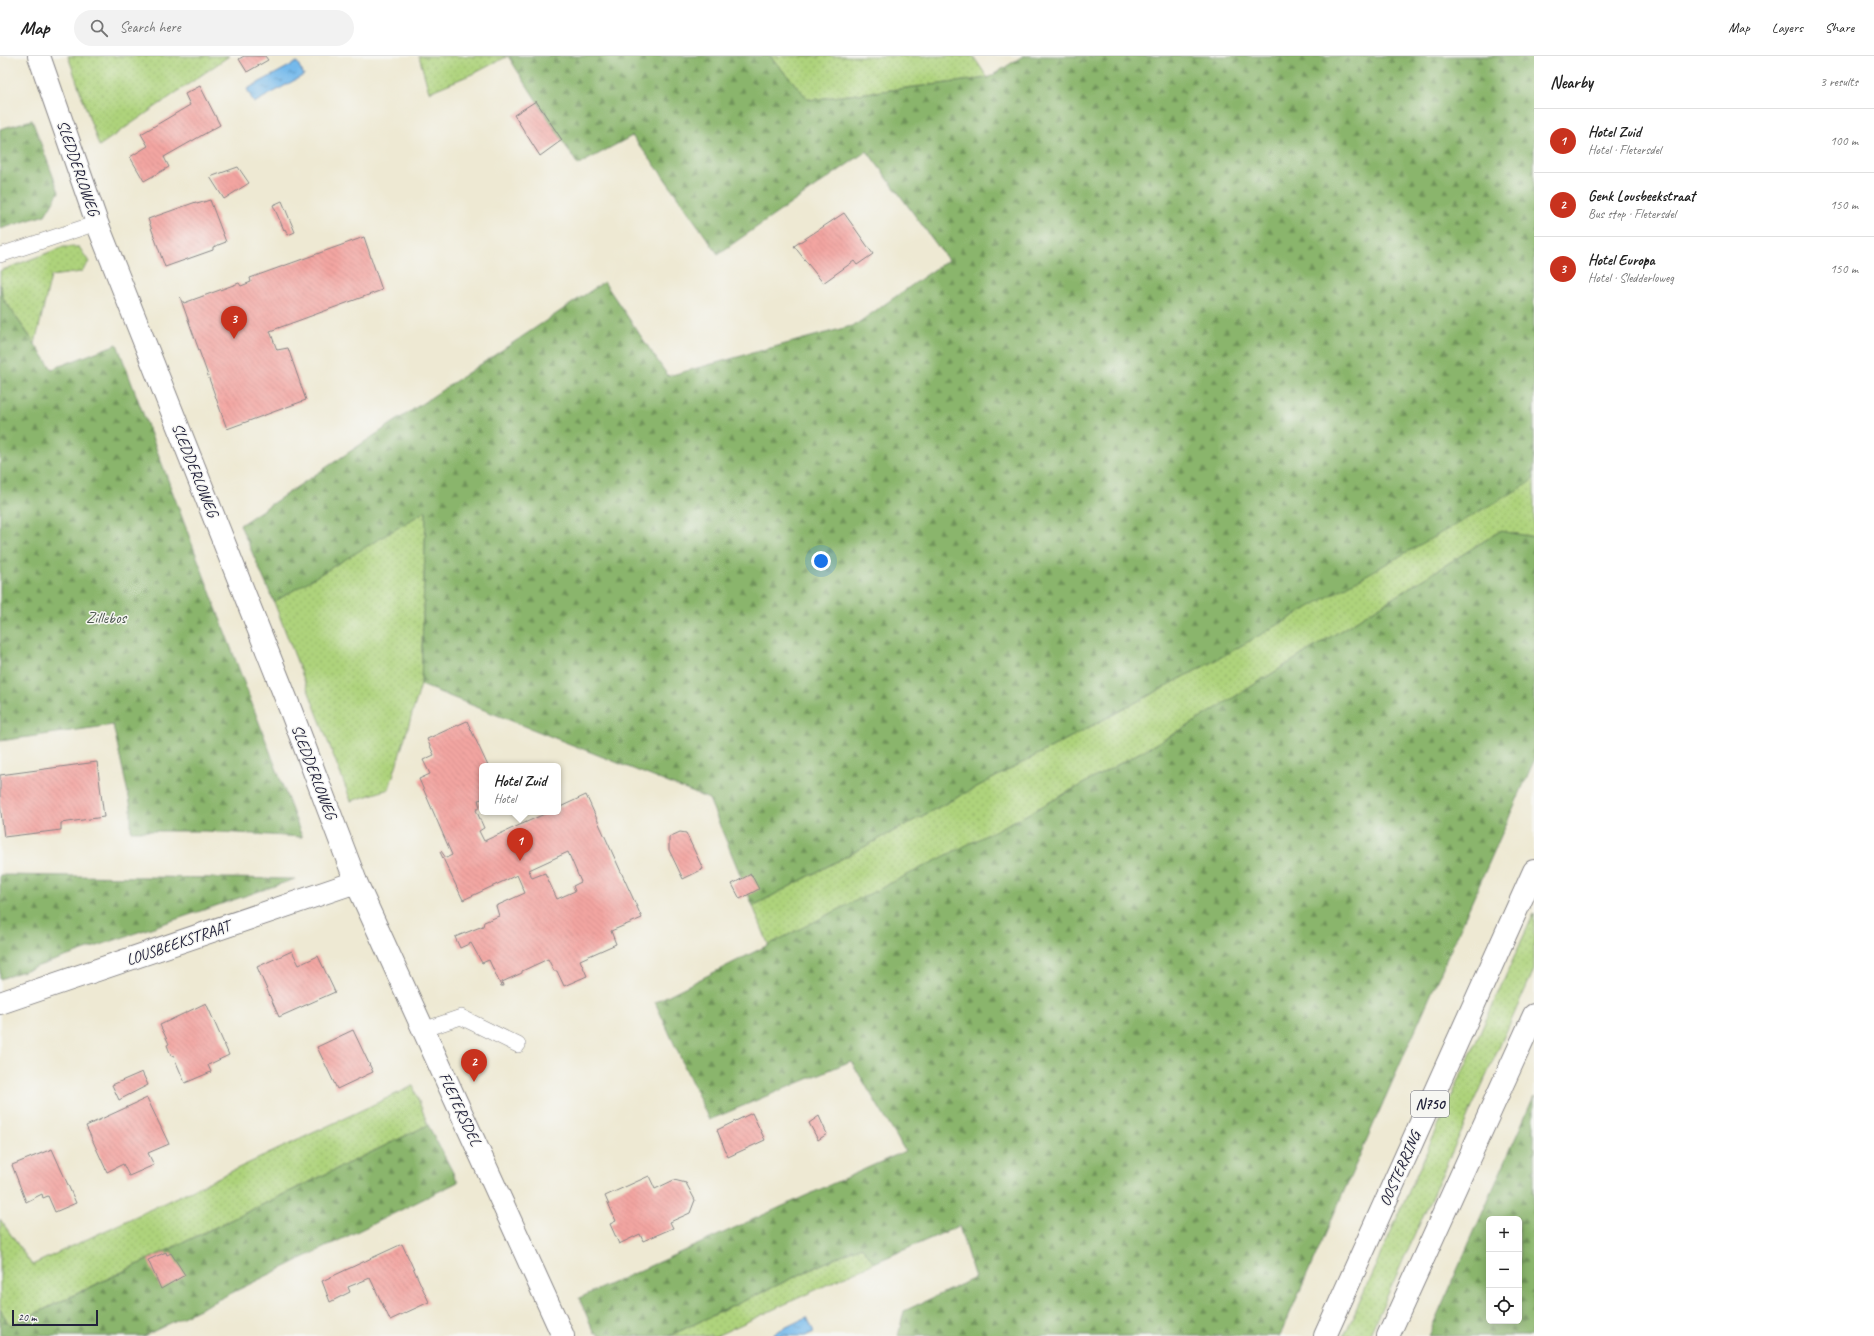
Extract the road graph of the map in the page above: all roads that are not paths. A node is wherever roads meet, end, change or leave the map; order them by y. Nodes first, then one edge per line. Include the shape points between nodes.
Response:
1 (39, 56) edge
2 (97, 223) junction
3 (0, 255) edge
4 (1534, 871) edge
5 (356, 882) junction
6 (0, 1003) edge
7 (1534, 1015) edge
8 (423, 1030) junction
9 (518, 1045) dead end
10 (563, 1336) edge
11 (1325, 1336) edge
12 (1388, 1336) edge

1 - 2 street, SLEDDERLOWEG
2 - 3 lane
2 - 5 street, SLEDDERLOWEG
4 - 11 street, OOSTERRING / N750
5 - 6 street, LOUSBEEKSTRAAT
5 - 8 street, FLETERSDEL
7 - 12 street
8 - 9 lane via 462,1017
8 - 10 street, FLETERSDEL

